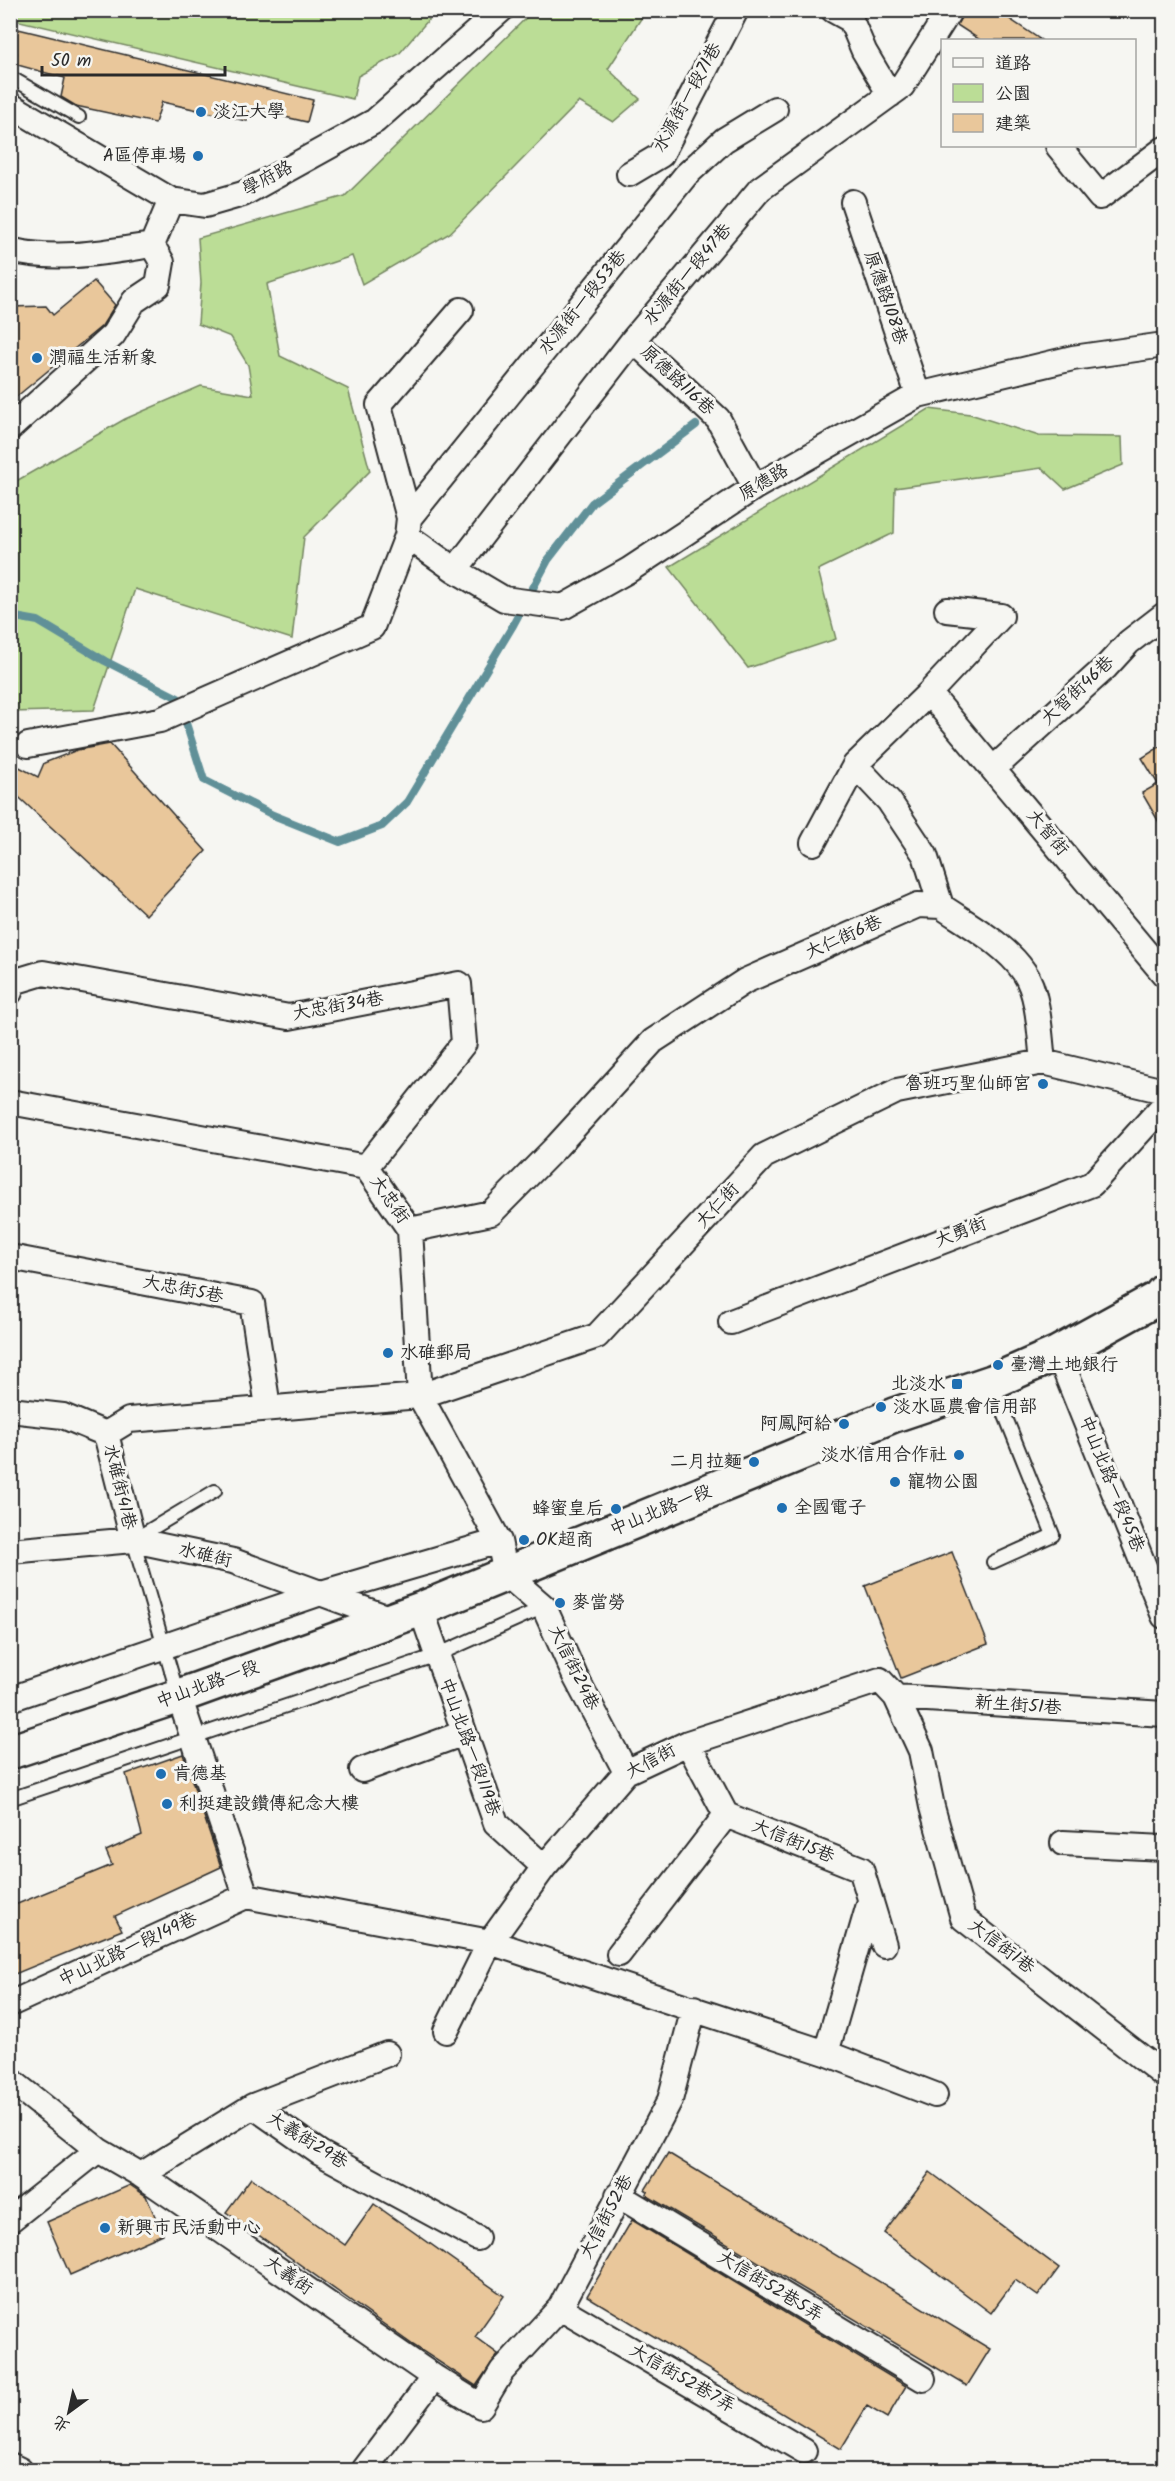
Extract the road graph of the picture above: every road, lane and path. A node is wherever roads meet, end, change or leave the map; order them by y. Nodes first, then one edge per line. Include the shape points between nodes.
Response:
1 (501, 10) edge
2 (736, 10) edge
3 (833, 10) edge
4 (950, 10) edge
5 (10, 77) edge
6 (891, 95) junction
7 (10, 105) edge
8 (775, 109) dead end
9 (79, 117) dead end
10 (1059, 147) edge
11 (1164, 149) edge
12 (661, 155) junction
13 (629, 174) dead end
14 (686, 175) junction
15 (171, 200) junction
16 (853, 201) dead end
17 (153, 245) junction
18 (10, 250) edge
19 (461, 310) dead end
20 (633, 340) junction
21 (1164, 345) edge
22 (918, 395) junction
23 (10, 428) edge
24 (755, 487) junction
25 (408, 527) junction
26 (454, 570) junction
27 (948, 610) dead end
28 (1164, 615) edge
29 (929, 693) junction
30 (28, 745) dead end
31 (855, 765) junction
32 (993, 769) junction
33 (813, 843) dead end
34 (941, 906) junction
35 (1164, 974) edge
36 (10, 992) edge
37 (1043, 1062) junction
38 (1164, 1092) edge
39 (10, 1102) edge
40 (1164, 1105) edge
41 (366, 1167) junction
42 (410, 1230) junction
43 (10, 1257) edge
44 (1162, 1295) edge
45 (731, 1322) dead end
46 (1058, 1353) junction
47 (992, 1382) junction
48 (420, 1396) junction
49 (268, 1407) junction
50 (10, 1410) edge
51 (106, 1434) junction
52 (215, 1491) dead end
53 (133, 1540) junction
54 (499, 1541) junction
55 (10, 1551) edge
56 (993, 1562) dead end
57 (506, 1575) junction
58 (318, 1594) junction
59 (544, 1607) junction
60 (421, 1609) junction
61 (1164, 1616) edge
62 (391, 1619) junction
63 (164, 1647) junction
64 (437, 1655) junction
65 (888, 1689) junction
66 (179, 1696) junction
67 (10, 1699) edge
68 (1164, 1714) edge
69 (464, 1733) junction
70 (193, 1738) junction
71 (688, 1743) junction
72 (10, 1752) edge
73 (362, 1770) dead end
74 (626, 1772) junction
75 (10, 1799) edge
76 (726, 1815) junction
77 (1063, 1843) dead end
78 (1164, 1848) edge
79 (544, 1867) junction
80 (246, 1896) junction
81 (870, 1900) junction
82 (490, 1942) junction
83 (884, 1945) dead end
84 (619, 1954) dead end
85 (10, 2004) edge
86 (694, 2008) junction
87 (446, 2031) dead end
88 (826, 2053) junction
89 (387, 2054) dead end
90 (1164, 2075) edge
91 (10, 2079) edge
92 (934, 2095) dead end
93 (253, 2106) junction
94 (98, 2150) junction
95 (141, 2175) junction
96 (618, 2195) junction
97 (10, 2220) edge
98 (477, 2238) dead end
99 (560, 2308) junction
100 (434, 2377) junction
101 (923, 2379) dead end
102 (481, 2406) joint
103 (804, 2451) dead end
104 (10, 2466) edge
105 (20, 2470) edge
106 (364, 2470) edge

1 - 15 street, 學府路 via 375,121 243,194 205,205
2 - 12 street, 水源街一段71巷
3 - 6 street via 851,20 864,51
4 - 6 street, 水源街一段47巷 via 902,86
5 - 9 lane
6 - 20 street, 水源街一段47巷 via 760,189
7 - 15 street, 學府路
8 - 14 street, 水源街一段53巷 via 724,140
10 - 11 street via 1100,197
12 - 13 street, 水源街一段71巷
12 - 14 street
14 - 25 street, 水源街一段53巷
15 - 17 street
16 - 22 street, 原德路108巷
17 - 18 street via 93,255 25,254
17 - 23 street via 162,262 158,285 134,301 113,334
19 - 25 street via 379,405
20 - 24 street, 原德路116巷 via 718,419
20 - 26 street, 水源街一段47巷
21 - 22 street, 原德路 via 1073,357
22 - 24 street, 原德路
24 - 26 street, 原德路 via 629,570 563,607 504,599
25 - 26 street, 原德路
25 - 30 street, 水源街一段53巷 via 372,627 160,720
27 - 29 street via 1001,616
28 - 32 street, 大智街46巷
29 - 31 street
29 - 32 street, 大智街
31 - 33 street
31 - 34 street via 889,801 925,855
32 - 35 street, 大智街
34 - 37 street via 1002,949 1025,973 1036,1006
34 - 42 street, 大仁街6巷 via 918,905 745,981 652,1041 558,1146 491,1213
36 - 41 street, 大忠街34巷 via 13,982 43,973 290,1017 459,984 464,1042
37 - 38 street, 大仁街
37 - 48 street, 大仁街 via 897,1091 764,1156 597,1336
39 - 41 street, 大忠街
40 - 45 street, 大勇街 via 1092,1184
41 - 42 street, 大忠街
42 - 48 street, 大忠街
43 - 49 street, 大忠街5巷 via 252,1303
44 - 46 main road, 中山北路一段
46 - 47 main road, 中山北路一段
46 - 61 street, 中山北路一段45巷
47 - 56 lane via 1053,1535
47 - 57 main road, 中山北路一段 via 894,1415
48 - 49 street
48 - 54 street, 大忠街
49 - 51 street via 129,1420
50 - 51 street via 63,1416
51 - 53 street, 水碓街41巷
52 - 53 lane
53 - 55 street, 水碓街
53 - 58 street, 水碓街 via 233,1561
53 - 63 lane
54 - 57 street, 大忠街
54 - 58 street
57 - 59 street, 大信街24巷
57 - 60 main road, 中山北路一段
58 - 62 street, 水碓街
58 - 63 street
59 - 64 lane
59 - 74 street, 大信街24巷
60 - 62 main road, 中山北路一段
60 - 64 street, 中山北路一段119巷
62 - 66 main road, 中山北路一段
63 - 66 lane
63 - 67 street
64 - 69 street, 中山北路一段119巷
64 - 70 lane
65 - 68 street, 新生街51巷
65 - 71 street, 大信街
65 - 90 street, 大信街1巷 via 921,1750 932,1807 963,1918
66 - 70 street
66 - 72 main road, 中山北路一段
69 - 73 street
69 - 79 street, 中山北路一段119巷 via 496,1823
70 - 75 lane
70 - 80 street
71 - 74 street, 大信街
71 - 76 street
74 - 79 street, 大信街
76 - 81 street, 大信街15巷 via 861,1869
76 - 84 street
77 - 78 street
79 - 82 street, 大信街
80 - 82 street
80 - 85 street, 中山北路一段149巷
81 - 83 street, 大信街15巷
81 - 88 street
82 - 86 street
82 - 87 street, 大信街
86 - 88 street
86 - 96 street, 大信街52巷 via 670,2100
88 - 92 street
89 - 93 street
91 - 94 street, 大義街
93 - 95 street, 大義街29巷
93 - 98 street, 大義街29巷 via 320,2153
94 - 95 street, 大義街
94 - 97 street
95 - 100 street, 大義街
96 - 99 street, 大信街52巷
96 - 101 street, 大信街52巷5弄
99 - 102 street, 大信街52巷 via 502,2372
99 - 103 street, 大信街52巷7弄
100 - 102 street, 大義街
100 - 106 street
104 - 105 street

